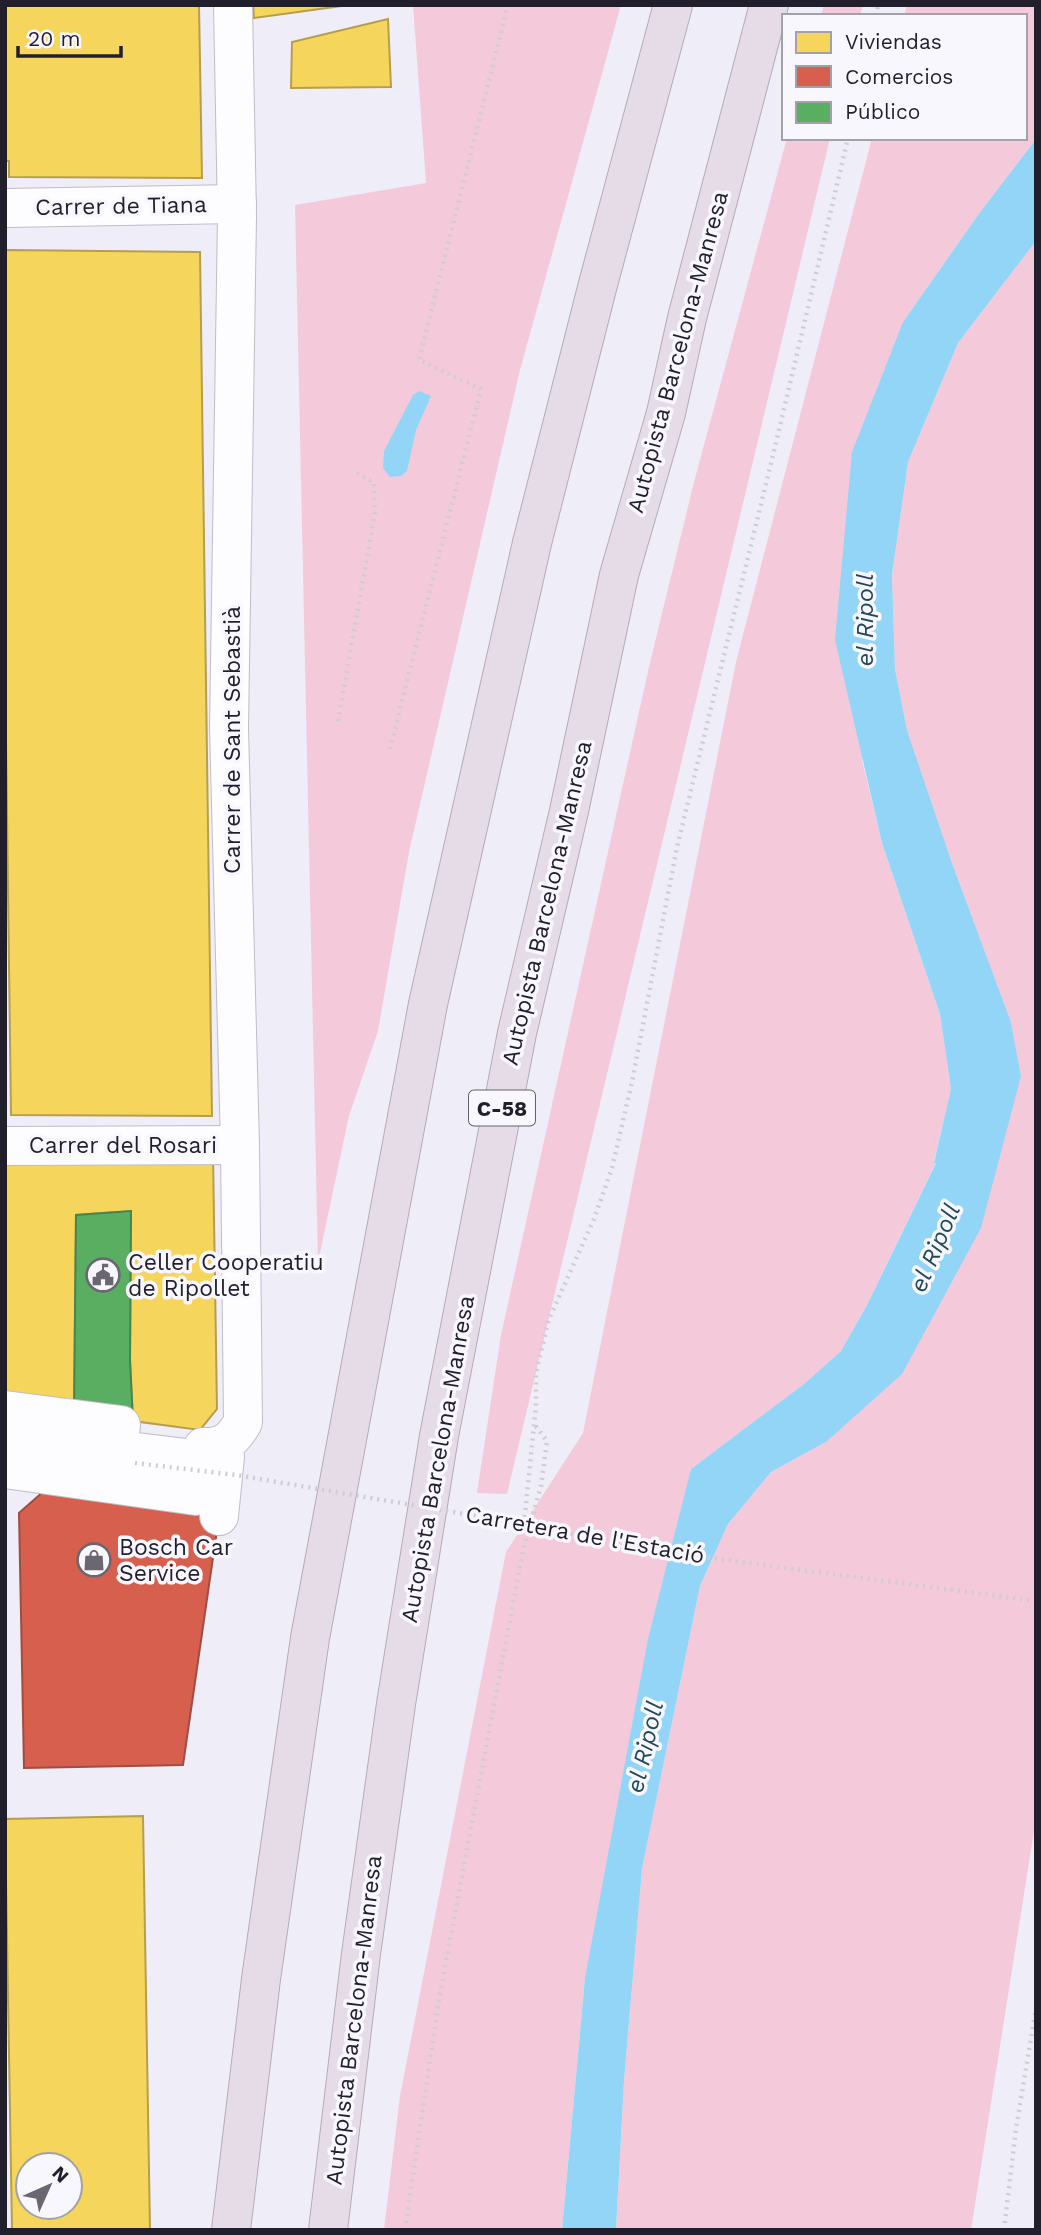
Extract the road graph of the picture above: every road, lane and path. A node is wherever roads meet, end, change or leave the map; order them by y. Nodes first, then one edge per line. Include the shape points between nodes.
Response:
1 (233, 5) edge
2 (508, 5) edge
3 (673, 5) edge
4 (769, 5) edge
5 (848, 140) edge
6 (237, 204) junction
7 (5, 208) edge
8 (354, 471) dead end
9 (338, 722) dead end
10 (390, 749) dead end
11 (240, 1145) junction
12 (5, 1146) edge
13 (5, 1409) edge
14 (534, 1424) junction
15 (5, 1438) edge
16 (5, 1469) edge
17 (122, 1469) junction
18 (219, 1516) dead end
19 (524, 1524) junction
20 (1036, 1601) edge
21 (1036, 2008) edge
22 (231, 2230) edge
23 (328, 2230) edge
24 (405, 2230) edge
25 (1004, 2230) edge

1 - 6 street, Carrer de Sant Sebastià
2 - 10 path via 419,360 481,389
3 - 22 highway via 532,542 428,1004 310,1638
4 - 23 highway, Autopista Barcelona-Manresa / C-58 via 666,413 619,575 517,1033 439,1436 398,1691
5 - 14 path via 677,847 632,1082 594,1219 549,1319 536,1373
6 - 7 street, Carrer de Tiana
6 - 11 street, Carrer de Sant Sebastià via 229,728
8 - 9 path via 374,483 375,513
11 - 12 street, Carrer del Rosari
11 - 18 street, Carrer de Sant Sebastià via 243,1422 236,1434 214,1445
13 - 17 street via 121,1425
14 - 19 path
14 - 24 path via 547,1441 541,1486 524,1545 439,1999
15 - 17 street
16 - 17 street
17 - 19 path, Carretera de l'Estació, bridge via 236,1475
19 - 20 path, Carretera de l'Estació, bridge via 643,1549
21 - 25 path

